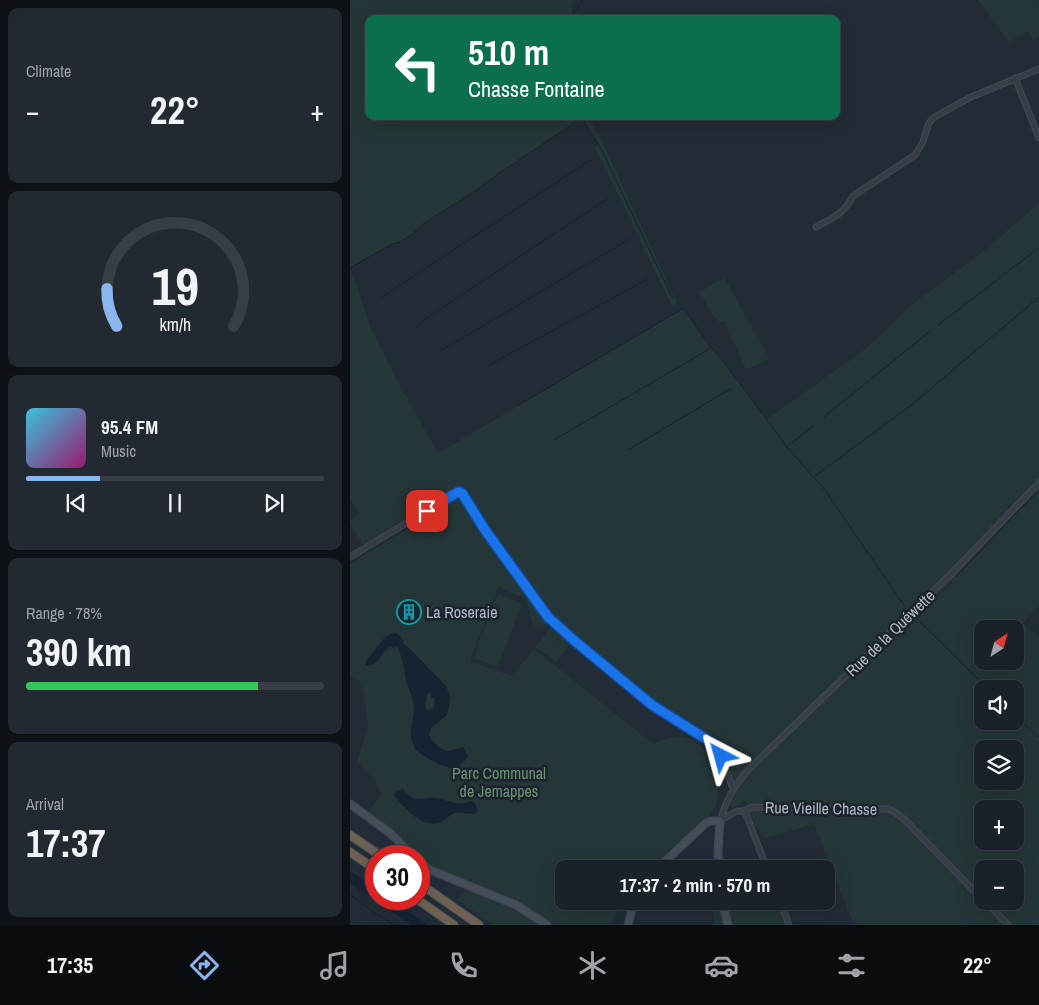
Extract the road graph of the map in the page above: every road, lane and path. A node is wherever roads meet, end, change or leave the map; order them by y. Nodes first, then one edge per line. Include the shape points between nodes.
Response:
1 (1039, 69) edge
2 (1015, 78) junction
3 (1039, 138) edge
4 (816, 227) dead end
5 (1039, 483) edge
6 (350, 557) edge
7 (733, 789) junction
8 (350, 804) edge
9 (743, 811) junction
10 (720, 821) junction
11 (350, 835) edge
12 (365, 845) edge
13 (402, 845) edge
14 (350, 852) edge
15 (667, 860) edge
16 (718, 860) edge
17 (764, 860) edge
18 (365, 862) edge
19 (430, 870) edge
20 (974, 890) edge
21 (430, 891) edge
22 (430, 908) edge
23 (632, 910) edge
24 (724, 910) edge
25 (783, 910) edge
26 (994, 910) edge
27 (454, 925) edge
28 (479, 925) edge
29 (546, 925) edge
30 (628, 925) edge
31 (728, 925) edge
32 (789, 925) edge
33 (1008, 925) edge

1 - 2 street
2 - 3 street
2 - 4 street via 936,116 928,125 915,155 853,196 840,214
5 - 7 street, Rue de la Quéwette via 950,575 760,758
6 - 7 street via 458,492 462,493 548,617 652,705 714,744
7 - 10 street, Rue de la Quéwette
8 - 13 street
9 - 10 street, Rue Vieille Chasse
9 - 17 street
9 - 20 street, Rue Vieille Chasse via 752,807 888,809 904,820
10 - 15 street via 706,823
10 - 16 street
11 - 12 highway
14 - 18 highway
19 - 29 street via 516,905
21 - 28 highway
22 - 27 highway
23 - 30 street
24 - 31 street
25 - 32 street
26 - 33 street, Rue Vieille Chasse

